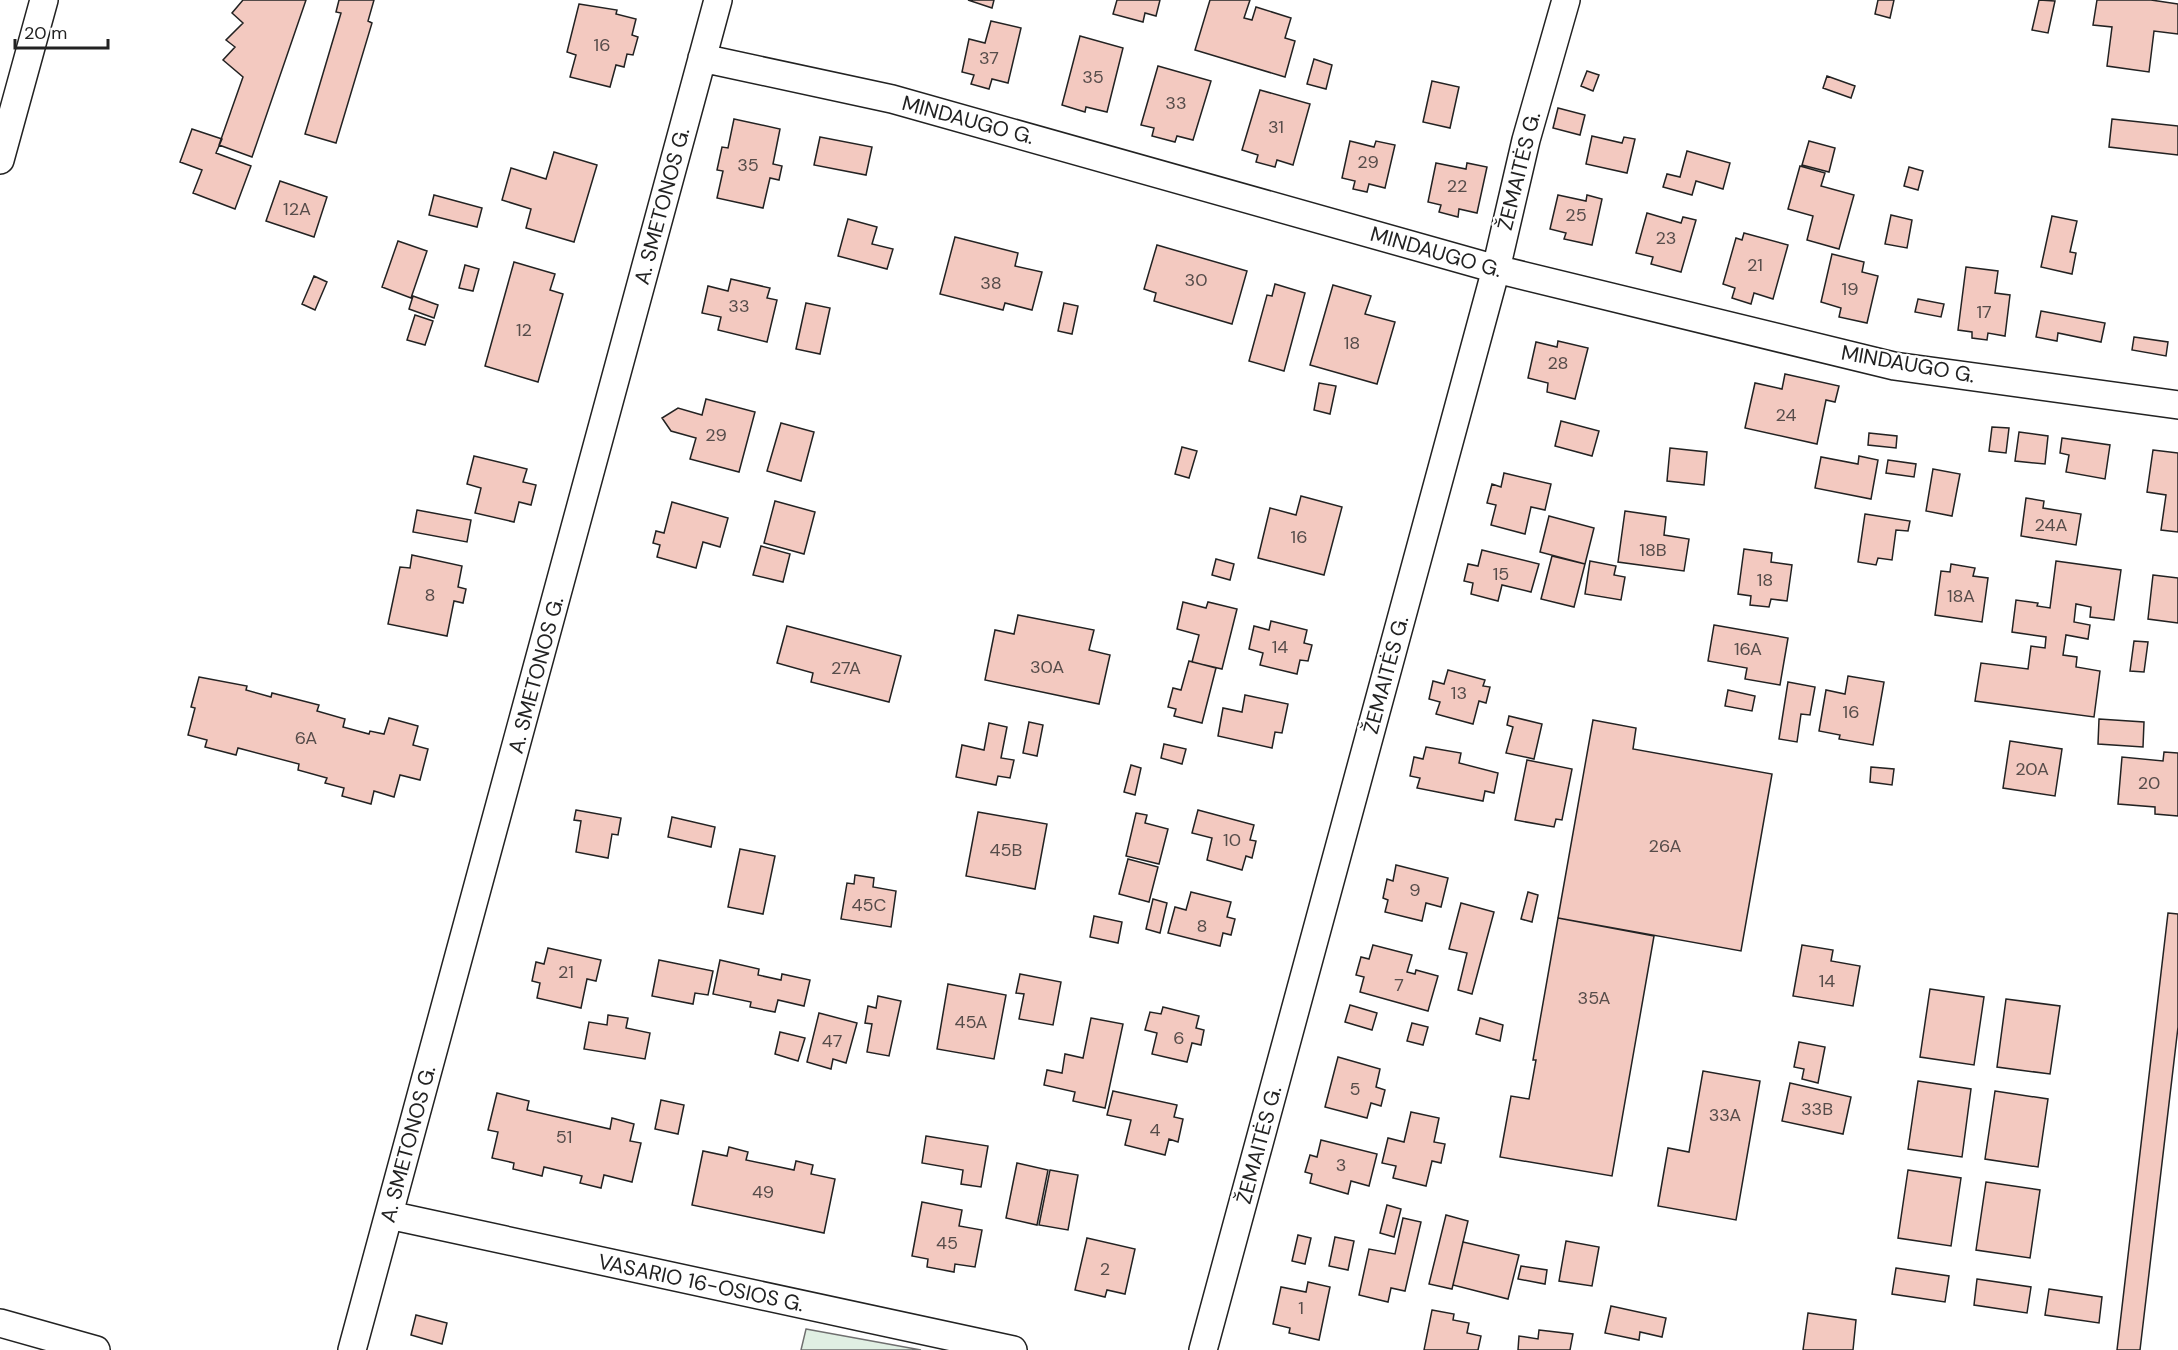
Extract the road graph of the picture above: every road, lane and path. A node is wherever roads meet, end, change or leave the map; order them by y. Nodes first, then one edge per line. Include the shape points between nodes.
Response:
1 (44, 0) edge
2 (718, 0) edge
3 (1566, 0) edge
4 (702, 58) junction
5 (0, 160) edge
6 (1496, 269) junction
7 (2178, 405) edge
8 (389, 1215) junction
9 (0, 1323) edge
10 (96, 1350) edge
11 (352, 1350) edge
12 (1013, 1350) edge
13 (1203, 1350) edge

1 - 5 street
2 - 4 street, A. SMETONOS G.
3 - 6 street, ŽEMAITĖS G. via 1526,140
4 - 6 street, MINDAUGO G. via 892,99
4 - 8 street, A. SMETONOS G.
6 - 7 street, MINDAUGO G. via 1894,366
6 - 13 street, ŽEMAITĖS G.
8 - 11 street, A. SMETONOS G.
8 - 12 street, VASARIO 16-OSIOS G.
9 - 10 street

